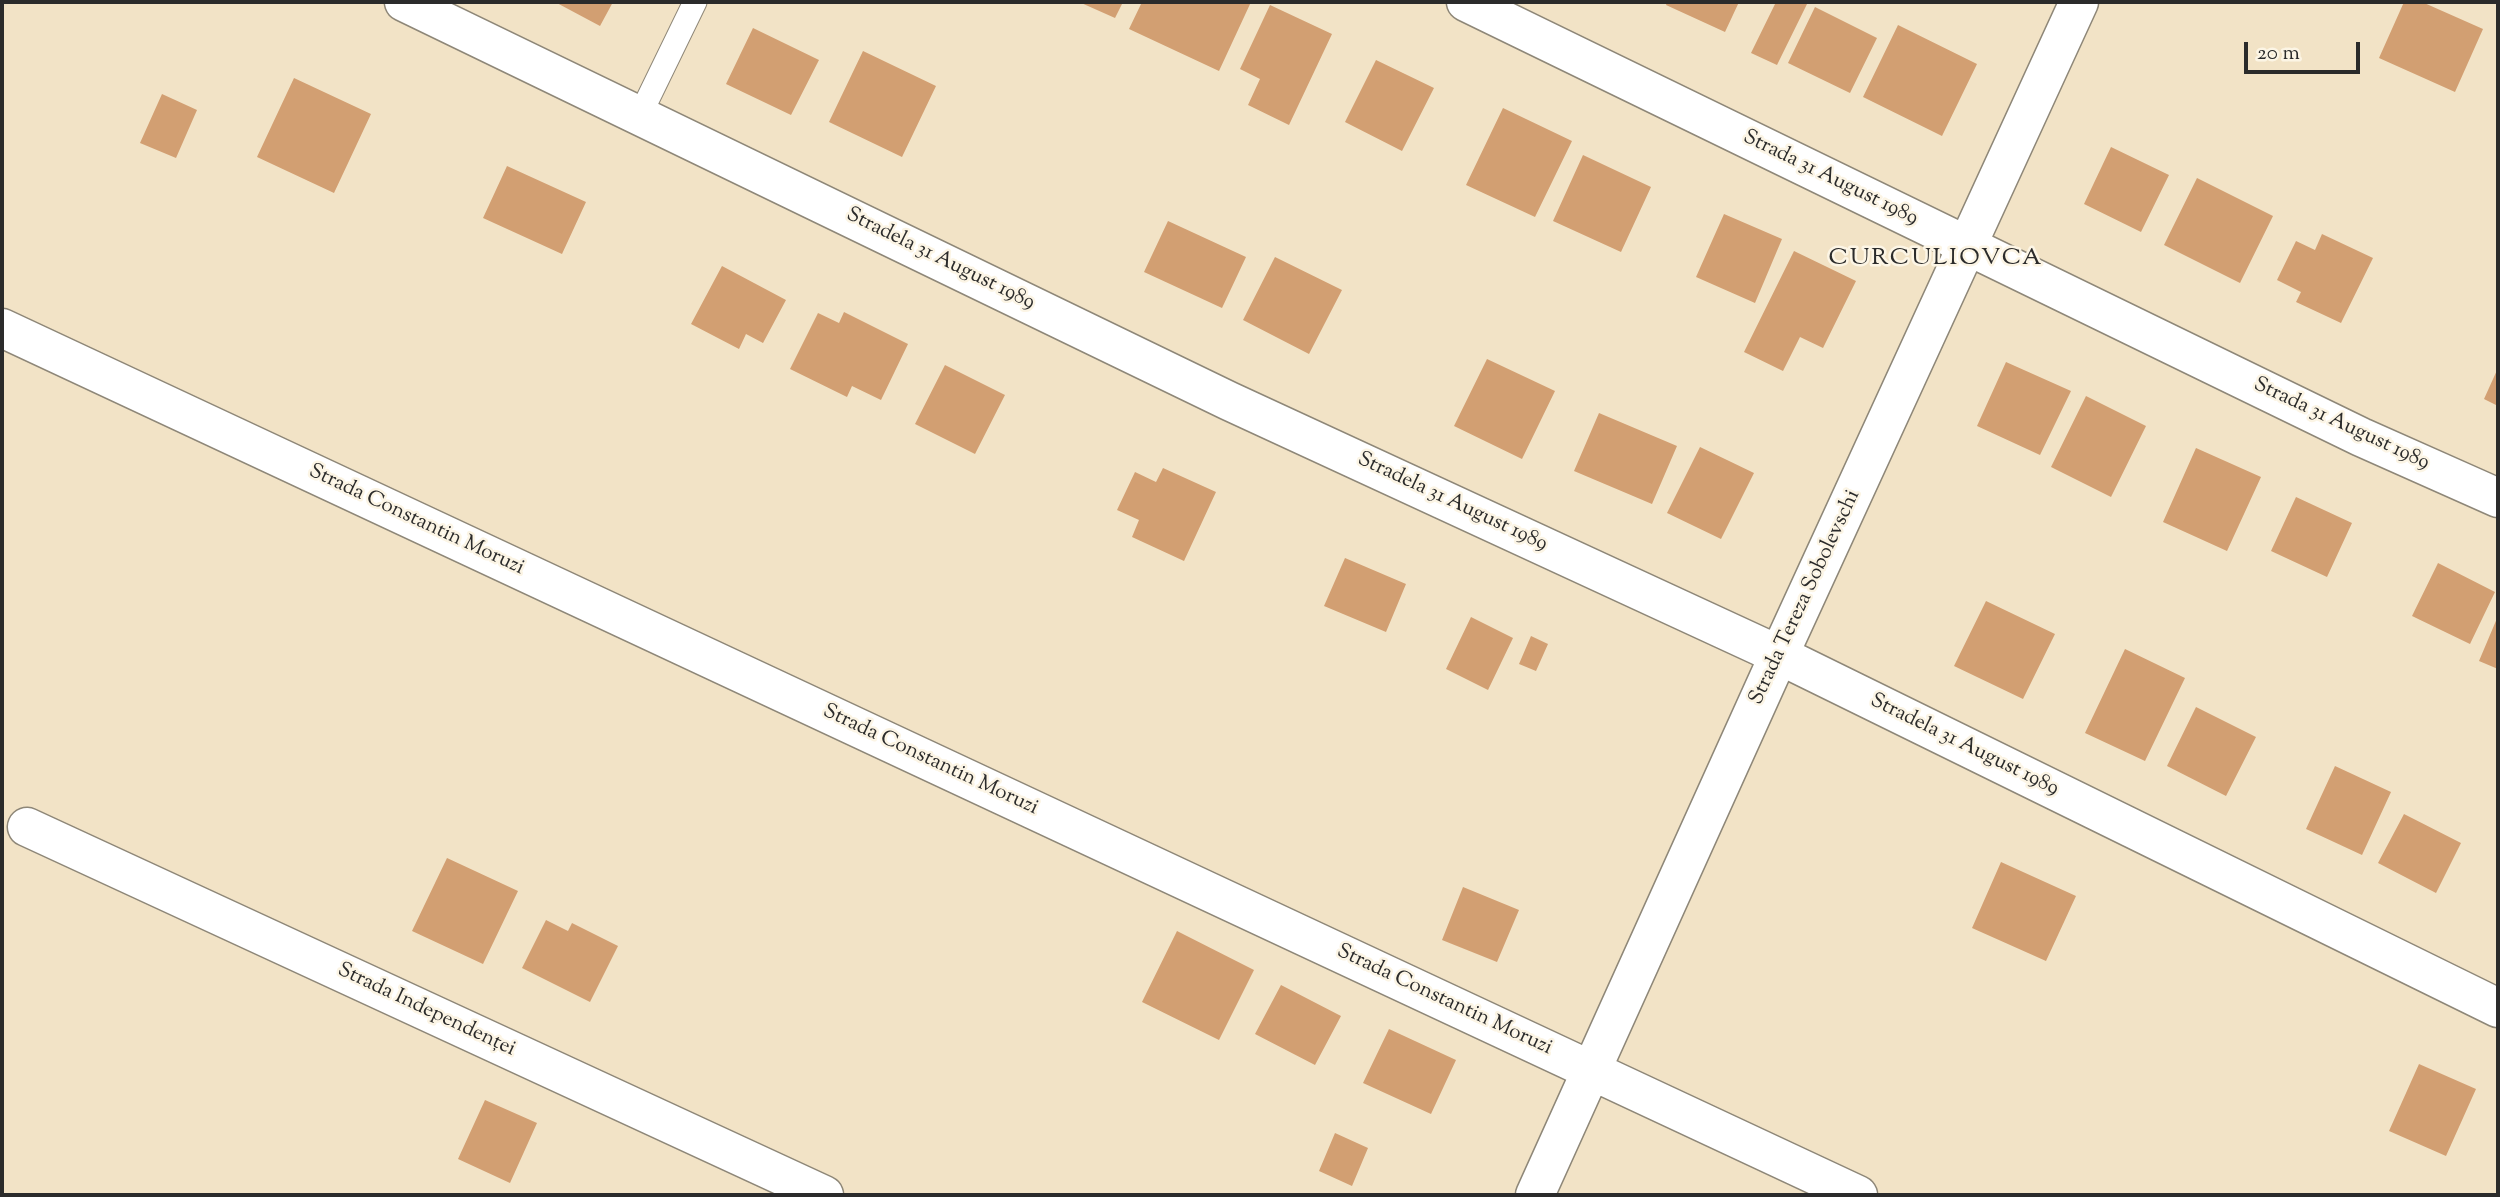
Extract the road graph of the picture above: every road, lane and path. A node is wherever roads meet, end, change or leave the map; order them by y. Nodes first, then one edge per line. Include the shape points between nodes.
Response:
1 (404, 2) edge
2 (695, 2) edge
3 (1466, 2) edge
4 (2079, 2) edge
5 (640, 115) junction
6 (1968, 247) junction
7 (2, 328) edge
8 (2498, 498) edge
9 (1779, 655) junction
10 (27, 828) dead end
11 (2498, 1008) edge
12 (1591, 1070) junction
13 (824, 1195) edge
14 (1535, 1195) edge
15 (1858, 1195) edge

1 - 5 street, Stradela 31 August 1989
2 - 5 lane
3 - 6 street, Strada 31 August 1989
4 - 6 street, Strada Tereza Sobolevschi
5 - 9 street, Stradela 31 August 1989 via 1229,401
6 - 8 street, Strada 31 August 1989 via 2361,437
6 - 9 street, Strada Tereza Sobolevschi
7 - 12 street, Strada Constantin Moruzi
9 - 11 street, Stradela 31 August 1989
9 - 12 street, Strada Tereza Sobolevschi
10 - 13 street, Strada Independenței
12 - 14 street, Strada Tereza Sobolevschi
12 - 15 street, Strada Constantin Moruzi

